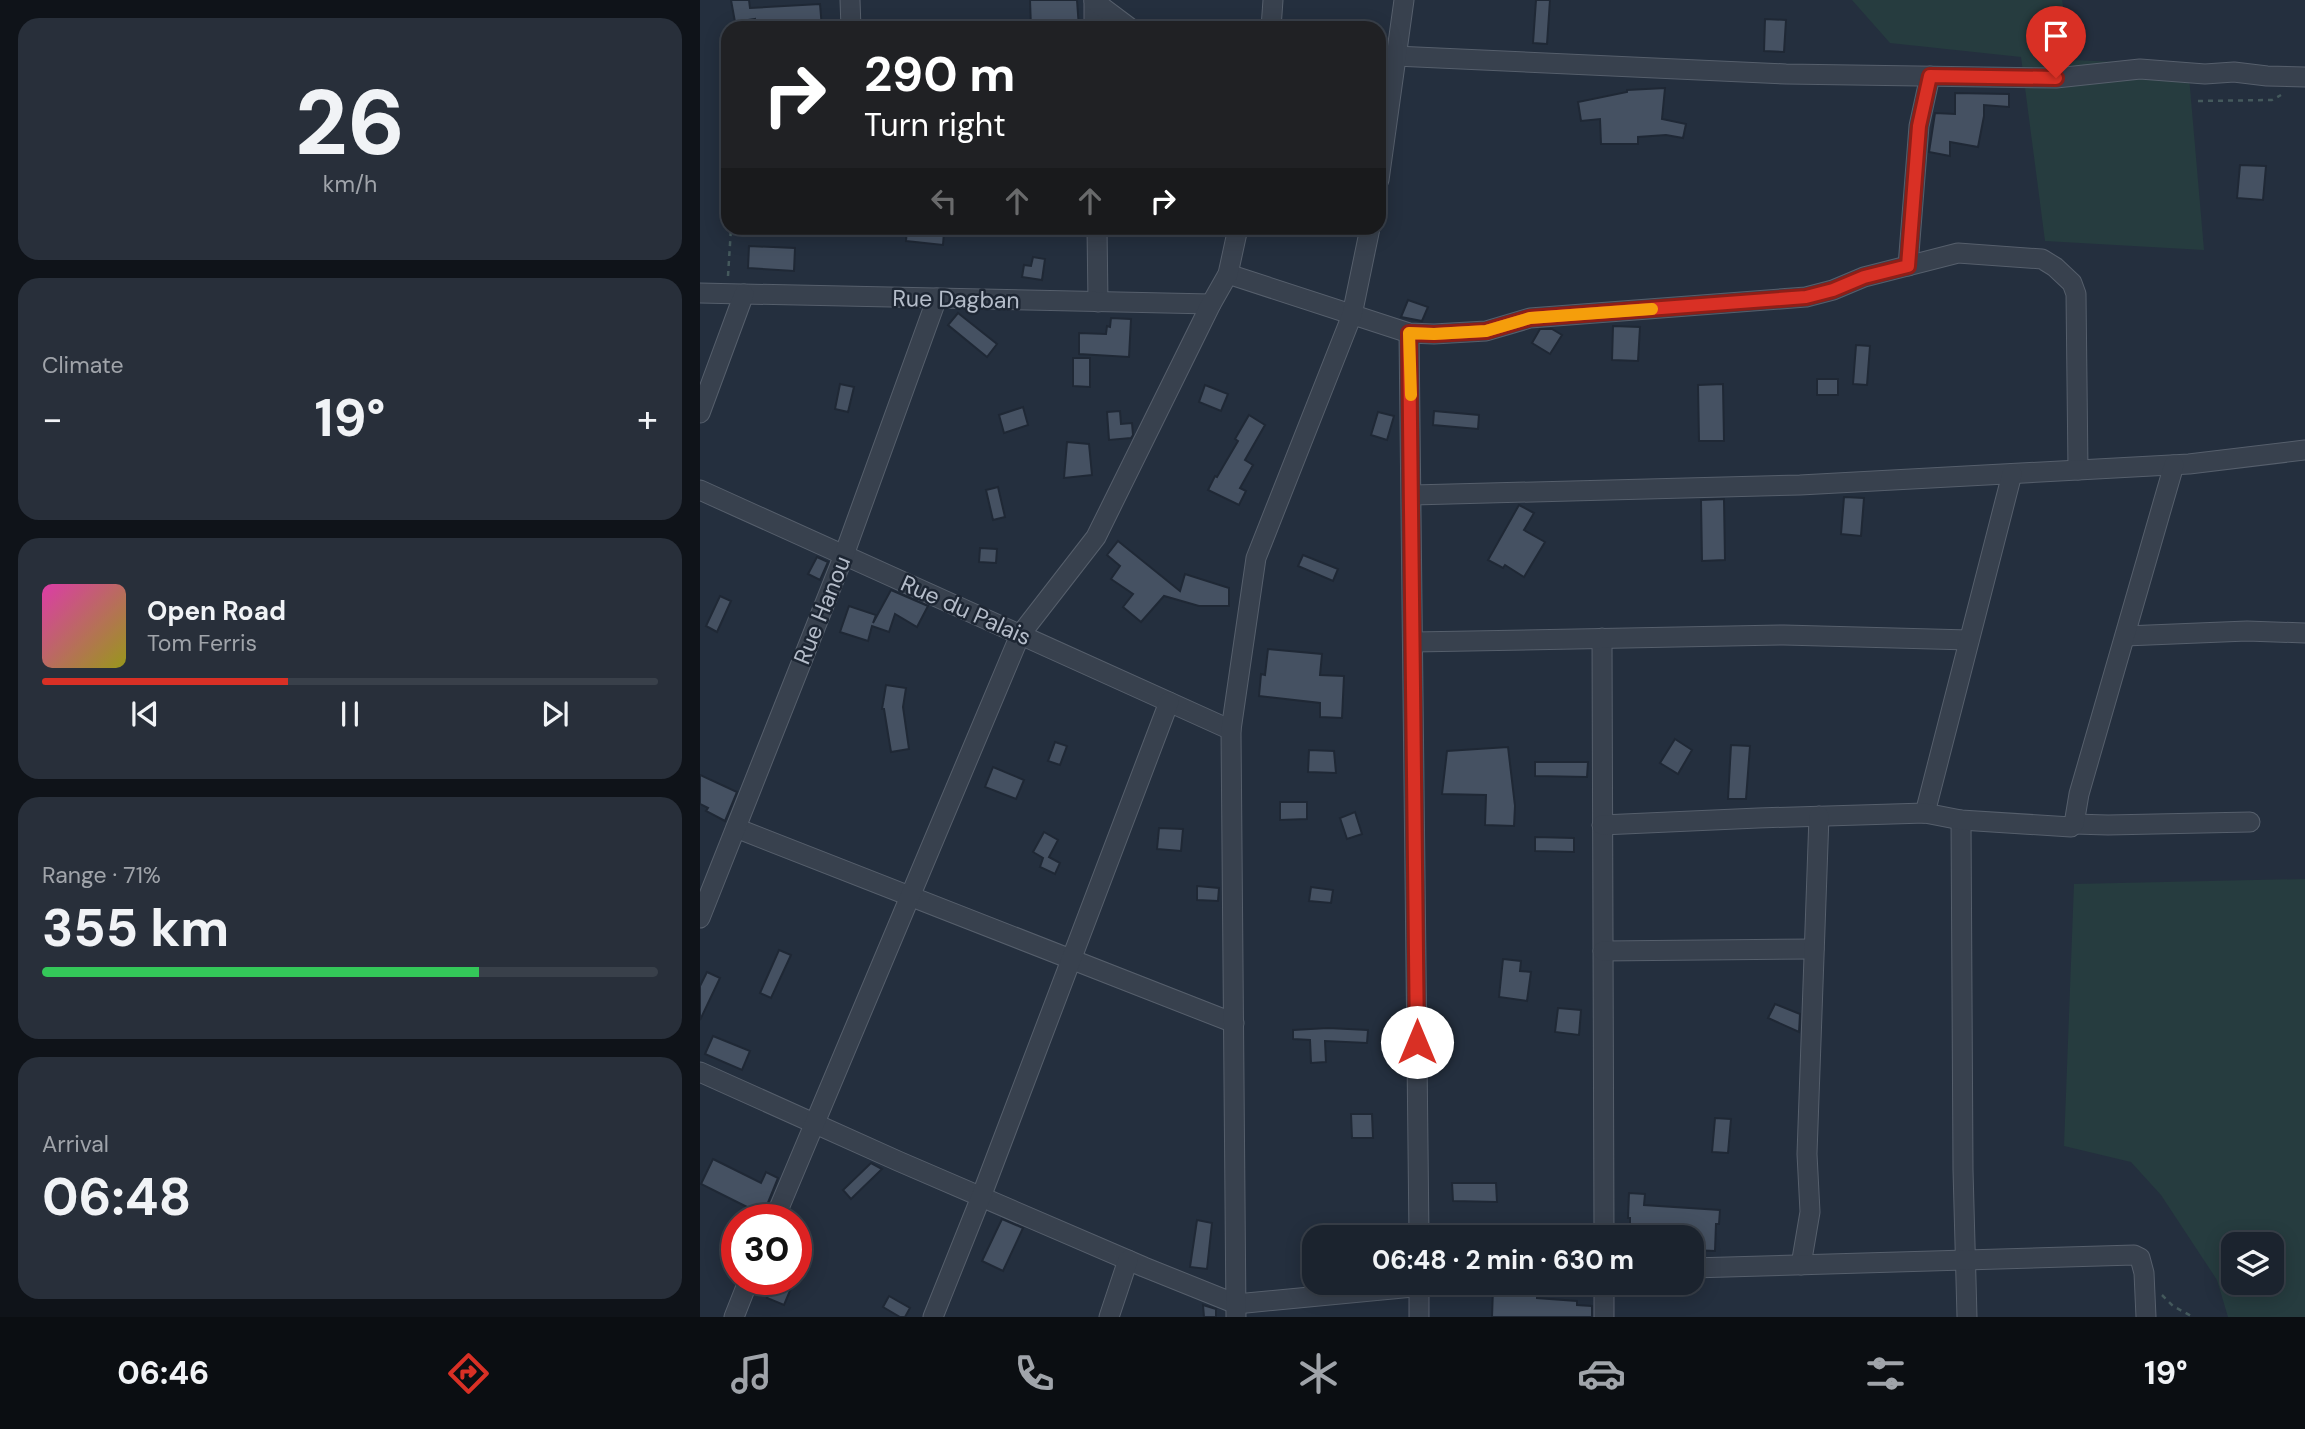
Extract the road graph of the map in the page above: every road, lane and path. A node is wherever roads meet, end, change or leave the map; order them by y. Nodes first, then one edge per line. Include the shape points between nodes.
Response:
1 (850, 0) edge
2 (1094, 0) edge
3 (1273, 0) edge
4 (1404, 0) edge
5 (851, 21) edge
6 (1094, 21) edge
7 (1121, 21) edge
8 (1272, 21) edge
9 (1395, 56) junction
10 (1930, 76) junction
11 (2305, 76) edge
12 (2284, 92) dead end
13 (2198, 101) dead end
14 (1386, 126) edge
15 (732, 235) edge
16 (1097, 235) edge
17 (1236, 235) edge
18 (1369, 235) edge
19 (1908, 266) junction
20 (1228, 274) junction
21 (700, 293) edge
22 (736, 294) junction
23 (937, 298) junction
24 (1098, 302) junction
25 (1211, 304) junction
26 (1352, 315) junction
27 (1409, 333) junction
28 (700, 412) edge
29 (2305, 450) edge
30 (2174, 465) junction
31 (2078, 470) junction
32 (2012, 474) junction
33 (700, 490) edge
34 (1413, 495) junction
35 (844, 555) junction
36 (2305, 633) edge
37 (1020, 635) junction
38 (2125, 636) junction
39 (1602, 638) junction
40 (1969, 639) junction
41 (1414, 642) junction
42 (1169, 702) junction
43 (1231, 730) junction
44 (1925, 813) junction
45 (1819, 816) junction
46 (1961, 820) junction
47 (2250, 822) dead end
48 (2074, 824) junction
49 (1602, 825) junction
50 (736, 828) junction
51 (911, 896) junction
52 (700, 918) edge
53 (1814, 949) junction
54 (1602, 951) junction
55 (1071, 960) junction
56 (1234, 1023) junction
57 (700, 1072) edge
58 (814, 1123) junction
59 (981, 1197) junction
60 (781, 1204) edge
61 (1419, 1225) edge
62 (1604, 1225) edge
63 (1128, 1260) junction
64 (1965, 1260) junction
65 (1801, 1265) junction
66 (1704, 1268) edge
67 (743, 1295) edge
68 (1332, 1295) edge
69 (1419, 1295) edge
70 (1604, 1295) edge
71 (1236, 1311) edge
72 (734, 1317) edge
73 (933, 1317) edge
74 (1109, 1317) edge
75 (1419, 1317) edge
76 (1604, 1317) edge
77 (1967, 1317) edge
78 (2146, 1317) edge

1 - 5 street
2 - 6 street
2 - 7 street
3 - 8 street
4 - 9 street
9 - 10 street via 1772,74
9 - 14 street
10 - 11 street via 2056,78 2140,69
10 - 19 street via 1919,126
12 - 13 path via 2272,100
15 - 22 path
16 - 24 street
17 - 20 street
18 - 26 street
19 - 27 street via 1806,297 1530,318 1486,331
19 - 31 street via 1958,253 2042,259 2072,283 2076,294
20 - 25 street
20 - 26 street
21 - 22 street, Rue Dagban
22 - 23 street, Rue Dagban
22 - 28 street
23 - 24 street, Rue Dagban
23 - 35 street, Rue Hanou
24 - 25 street, Rue Dagban
25 - 37 street via 1096,537
26 - 27 street
26 - 43 street via 1256,558
27 - 34 street
29 - 30 street
30 - 31 street
30 - 38 street
31 - 32 street
32 - 34 street via 1800,485
32 - 40 street
33 - 35 street, Rue du Palais
34 - 41 street
35 - 37 street, Rue du Palais
35 - 50 street, Rue Hanou
36 - 38 street
37 - 42 street, Rue du Palais
37 - 51 street
38 - 48 street
39 - 40 street
39 - 41 street
39 - 49 street
40 - 44 street
41 - 61 street
42 - 43 street, Rue du Palais
42 - 55 street
43 - 56 street
44 - 45 street
44 - 46 street
45 - 49 street
45 - 53 street
46 - 48 street via 2069,828
46 - 64 street
47 - 48 street
49 - 54 street
50 - 51 street
50 - 52 street, Rue Hanou
51 - 55 street
51 - 58 street
53 - 54 street
53 - 65 street via 1807,1154 1810,1212
54 - 62 street
55 - 56 street
55 - 59 street
56 - 71 street
57 - 58 street
58 - 59 street
58 - 60 street
59 - 63 street
59 - 73 street
63 - 71 street
63 - 74 street
64 - 65 street
64 - 77 street
64 - 78 street via 2134,1255 2140,1258 2144,1273
65 - 66 street
67 - 72 street
68 - 71 street
69 - 75 street
70 - 76 street

